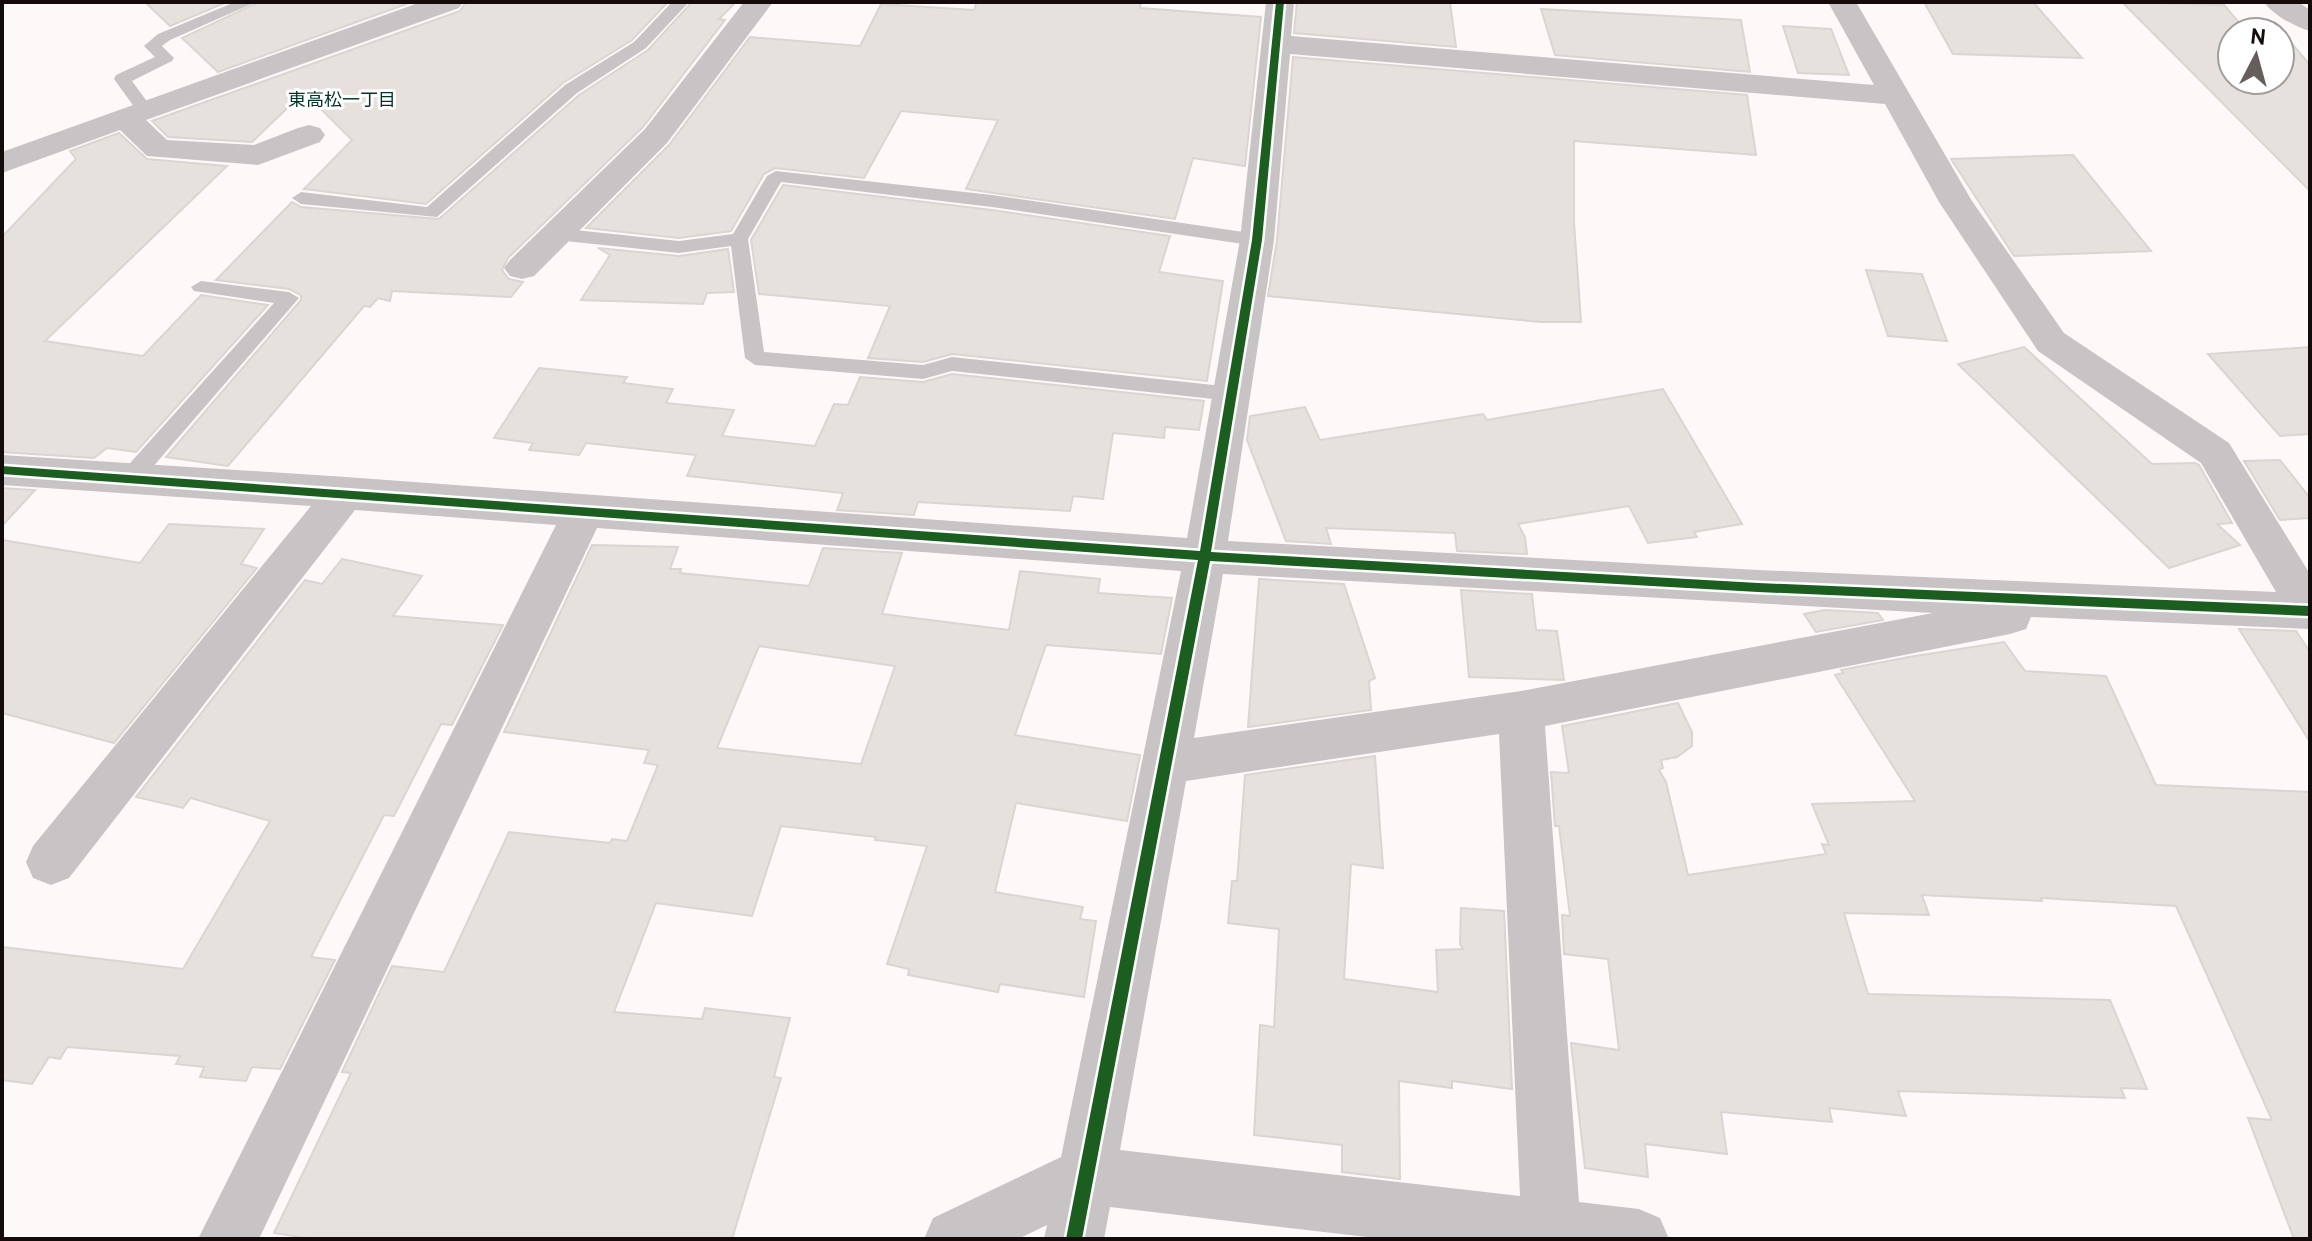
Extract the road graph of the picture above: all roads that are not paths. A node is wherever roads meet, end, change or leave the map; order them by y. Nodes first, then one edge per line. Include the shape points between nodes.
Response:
1 (248, 2) edge
2 (449, 2) edge
3 (681, 2) edge
4 (759, 2) edge
5 (1280, 2) edge
6 (1842, 2) edge
7 (2278, 2) edge
8 (2310, 22) edge
9 (1276, 44) junction
10 (1895, 96) junction
11 (136, 115) junction
12 (309, 135) dead end
13 (2, 163) edge
14 (301, 198) dead end
15 (556, 234) junction
16 (739, 239) junction
17 (1257, 240) junction
18 (522, 268) dead end
19 (201, 287) dead end
20 (1232, 394) junction
21 (2, 470) edge
22 (130, 478) junction
23 (346, 492) junction
24 (584, 511) junction
25 (1205, 556) junction
26 (2078, 603) junction
27 (2310, 611) edge
28 (1521, 711) junction
29 (1165, 763) junction
30 (51, 862) dead end
31 (1086, 1175) junction
32 (1552, 1234) edge
33 (228, 1239) edge
34 (954, 1239) edge
35 (1074, 1239) edge
36 (1639, 1239) edge

1 - 11 lane via 152,46 166,58 122,79
2 - 11 street
3 - 14 lane via 640,45 571,89 431,213
4 - 15 street via 656,136
5 - 9 street
6 - 10 street
7 - 8 street
9 - 10 street
9 - 17 street
10 - 27 street via 1956,202 2051,342 2215,453
11 - 12 street via 158,149 258,155
11 - 13 street
15 - 16 lane via 679,247
15 - 18 street
16 - 17 lane via 776,176
16 - 20 lane via 755,358 923,372 952,364
17 - 20 street
19 - 22 lane via 289,298
20 - 25 street
21 - 22 street
22 - 23 street
23 - 24 street
23 - 30 street
24 - 25 street
24 - 33 street
25 - 26 street
25 - 29 street
26 - 27 street
26 - 28 street
28 - 29 street
28 - 32 street
29 - 31 street
31 - 32 street
31 - 34 street
31 - 35 street
32 - 36 street

